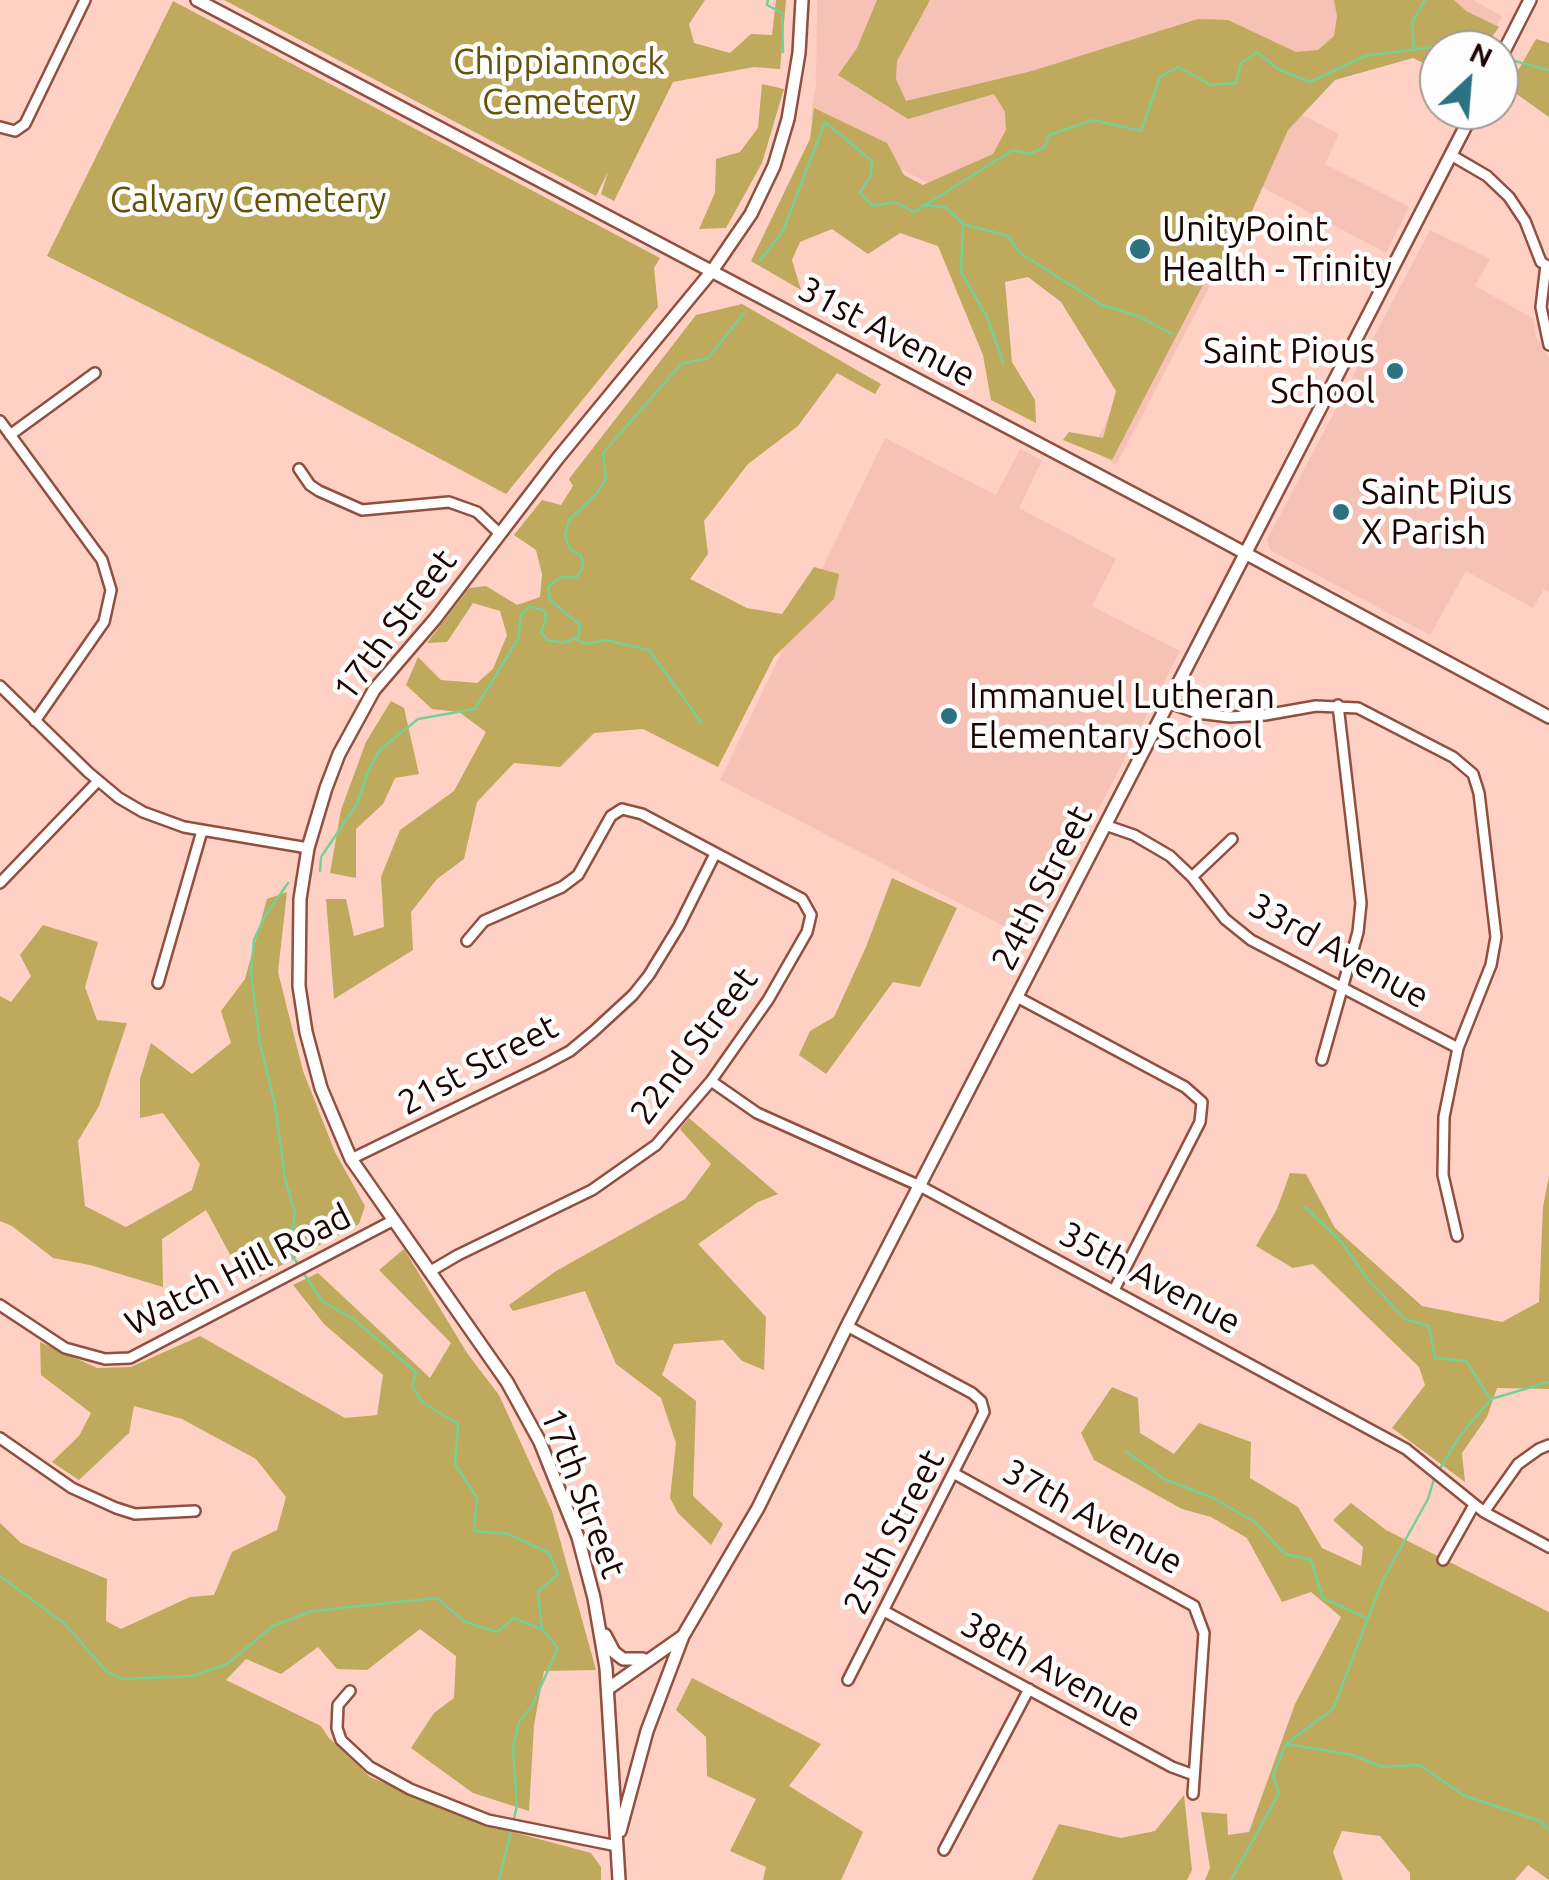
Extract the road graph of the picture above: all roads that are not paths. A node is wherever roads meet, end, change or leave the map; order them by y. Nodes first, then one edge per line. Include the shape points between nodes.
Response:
1 (85, 0) edge
2 (197, 0) edge
3 (802, 0) edge
4 (1530, 0) edge
5 (1515, 30) edge
6 (0, 127) edge
7 (1464, 130) edge
8 (1451, 155) junction
9 (1547, 266) edge
10 (712, 270) junction
11 (1549, 345) edge
12 (94, 374) dead end
13 (0, 421) edge
14 (10, 435) junction
15 (299, 469) dead end
16 (499, 533) junction
17 (1246, 553) junction
18 (0, 686) edge
19 (1168, 703) junction
20 (1338, 706) junction
21 (1549, 716) edge
22 (34, 720) junction
23 (98, 781) junction
24 (1105, 825) junction
25 (202, 831) junction
26 (1232, 839) dead end
27 (308, 848) junction
28 (715, 854) junction
29 (1192, 877) junction
30 (0, 883) edge
31 (468, 941) dead end
32 (158, 983) dead end
33 (1342, 987) junction
34 (1017, 997) junction
35 (1458, 1048) junction
36 (1322, 1060) dead end
37 (711, 1081) junction
38 (351, 1159) junction
39 (920, 1186) junction
40 (392, 1221) junction
41 (1457, 1236) dead end
42 (428, 1272) junction
43 (1114, 1290) junction
44 (0, 1306) edge
45 (847, 1326) junction
46 (0, 1438) edge
47 (1549, 1445) edge
48 (955, 1474) junction
49 (1474, 1505) junction
50 (195, 1511) dead end
51 (1484, 1512) junction
52 (1549, 1547) edge
53 (1442, 1560) dead end
54 (884, 1611) junction
55 (599, 1626) junction
56 (683, 1636) junction
57 (657, 1654) junction
58 (848, 1680) dead end
59 (608, 1688) junction
60 (1030, 1689) junction
61 (350, 1690) dead end
62 (1194, 1774) junction
63 (1194, 1794) dead end
64 (617, 1843) junction
65 (944, 1850) dead end
66 (618, 1880) edge

1 - 6 street via 29,118 20,130
2 - 10 street, 31st Avenue
3 - 10 street, 17th Street via 795,87 782,142 751,214
4 - 5 street
7 - 8 street, 24th Street
8 - 9 street via 1509,197
8 - 17 street, 24th Street
9 - 11 street via 1541,306
10 - 16 street, 17th Street
10 - 17 street, 31st Avenue
12 - 14 street
13 - 14 street
14 - 22 street via 102,560 111,590 104,622
15 - 16 street via 319,491 362,510 449,502 476,512
16 - 27 street, 17th Street via 374,690 339,754
17 - 19 street, 24th Street
17 - 21 street, 31st Avenue
18 - 22 street
19 - 20 street via 1230,718
19 - 24 street, 24th Street
20 - 33 street via 1362,903
20 - 35 street via 1369,712 1473,774 1496,937
22 - 23 street
23 - 25 street via 142,812
23 - 30 street
24 - 29 street, 33rd Avenue via 1156,848
24 - 34 street, 24th Street
25 - 27 street
25 - 32 street
26 - 29 street
27 - 38 street, 17th Street via 299,986 313,1063
28 - 31 street via 622,809 610,816 578,875 484,922
28 - 37 street, 22nd Street via 810,909 807,932 781,978
28 - 38 street, 21st Street via 648,975 594,1032 556,1058
29 - 33 street, 33rd Avenue via 1235,929
33 - 35 street, 33rd Avenue
33 - 36 street
34 - 39 street, 24th Street
34 - 43 street via 1185,1088 1204,1106
35 - 41 street via 1442,1137 1442,1175
37 - 39 street, 35th Avenue via 758,1112
37 - 42 street, 22nd Street via 656,1145 616,1176
38 - 40 street, 17th Street
39 - 43 street, 35th Avenue
39 - 45 street, 24th Street
40 - 42 street, 17th Street
40 - 44 street, Watch Hill Road via 141,1354 116,1360 65,1348
42 - 55 street, 17th Street via 486,1348 540,1442 578,1537
43 - 49 street, 35th Avenue via 1406,1449
45 - 48 street, 25th Street via 972,1392 984,1408
45 - 56 street, 24th Street via 758,1508
46 - 50 street via 72,1488 116,1508 135,1514
47 - 51 street via 1518,1464
48 - 54 street, 25th Street
48 - 62 street, 37th Avenue via 1194,1606 1204,1633
49 - 51 street, 35th Avenue
49 - 53 street
51 - 52 street, 35th Avenue
54 - 58 street, 25th Street
54 - 60 street, 38th Avenue
55 - 57 street via 623,1659
55 - 59 street, 17th Street
56 - 57 street, 24th Street
56 - 64 street, 24th Street via 647,1732
57 - 59 street, 24th Street
59 - 64 street, 17th Street
60 - 62 street, 38th Avenue
60 - 65 street
61 - 64 street via 338,1705 337,1728 370,1768 488,1820
62 - 63 street, 37th Avenue
64 - 66 street, 24th Street

